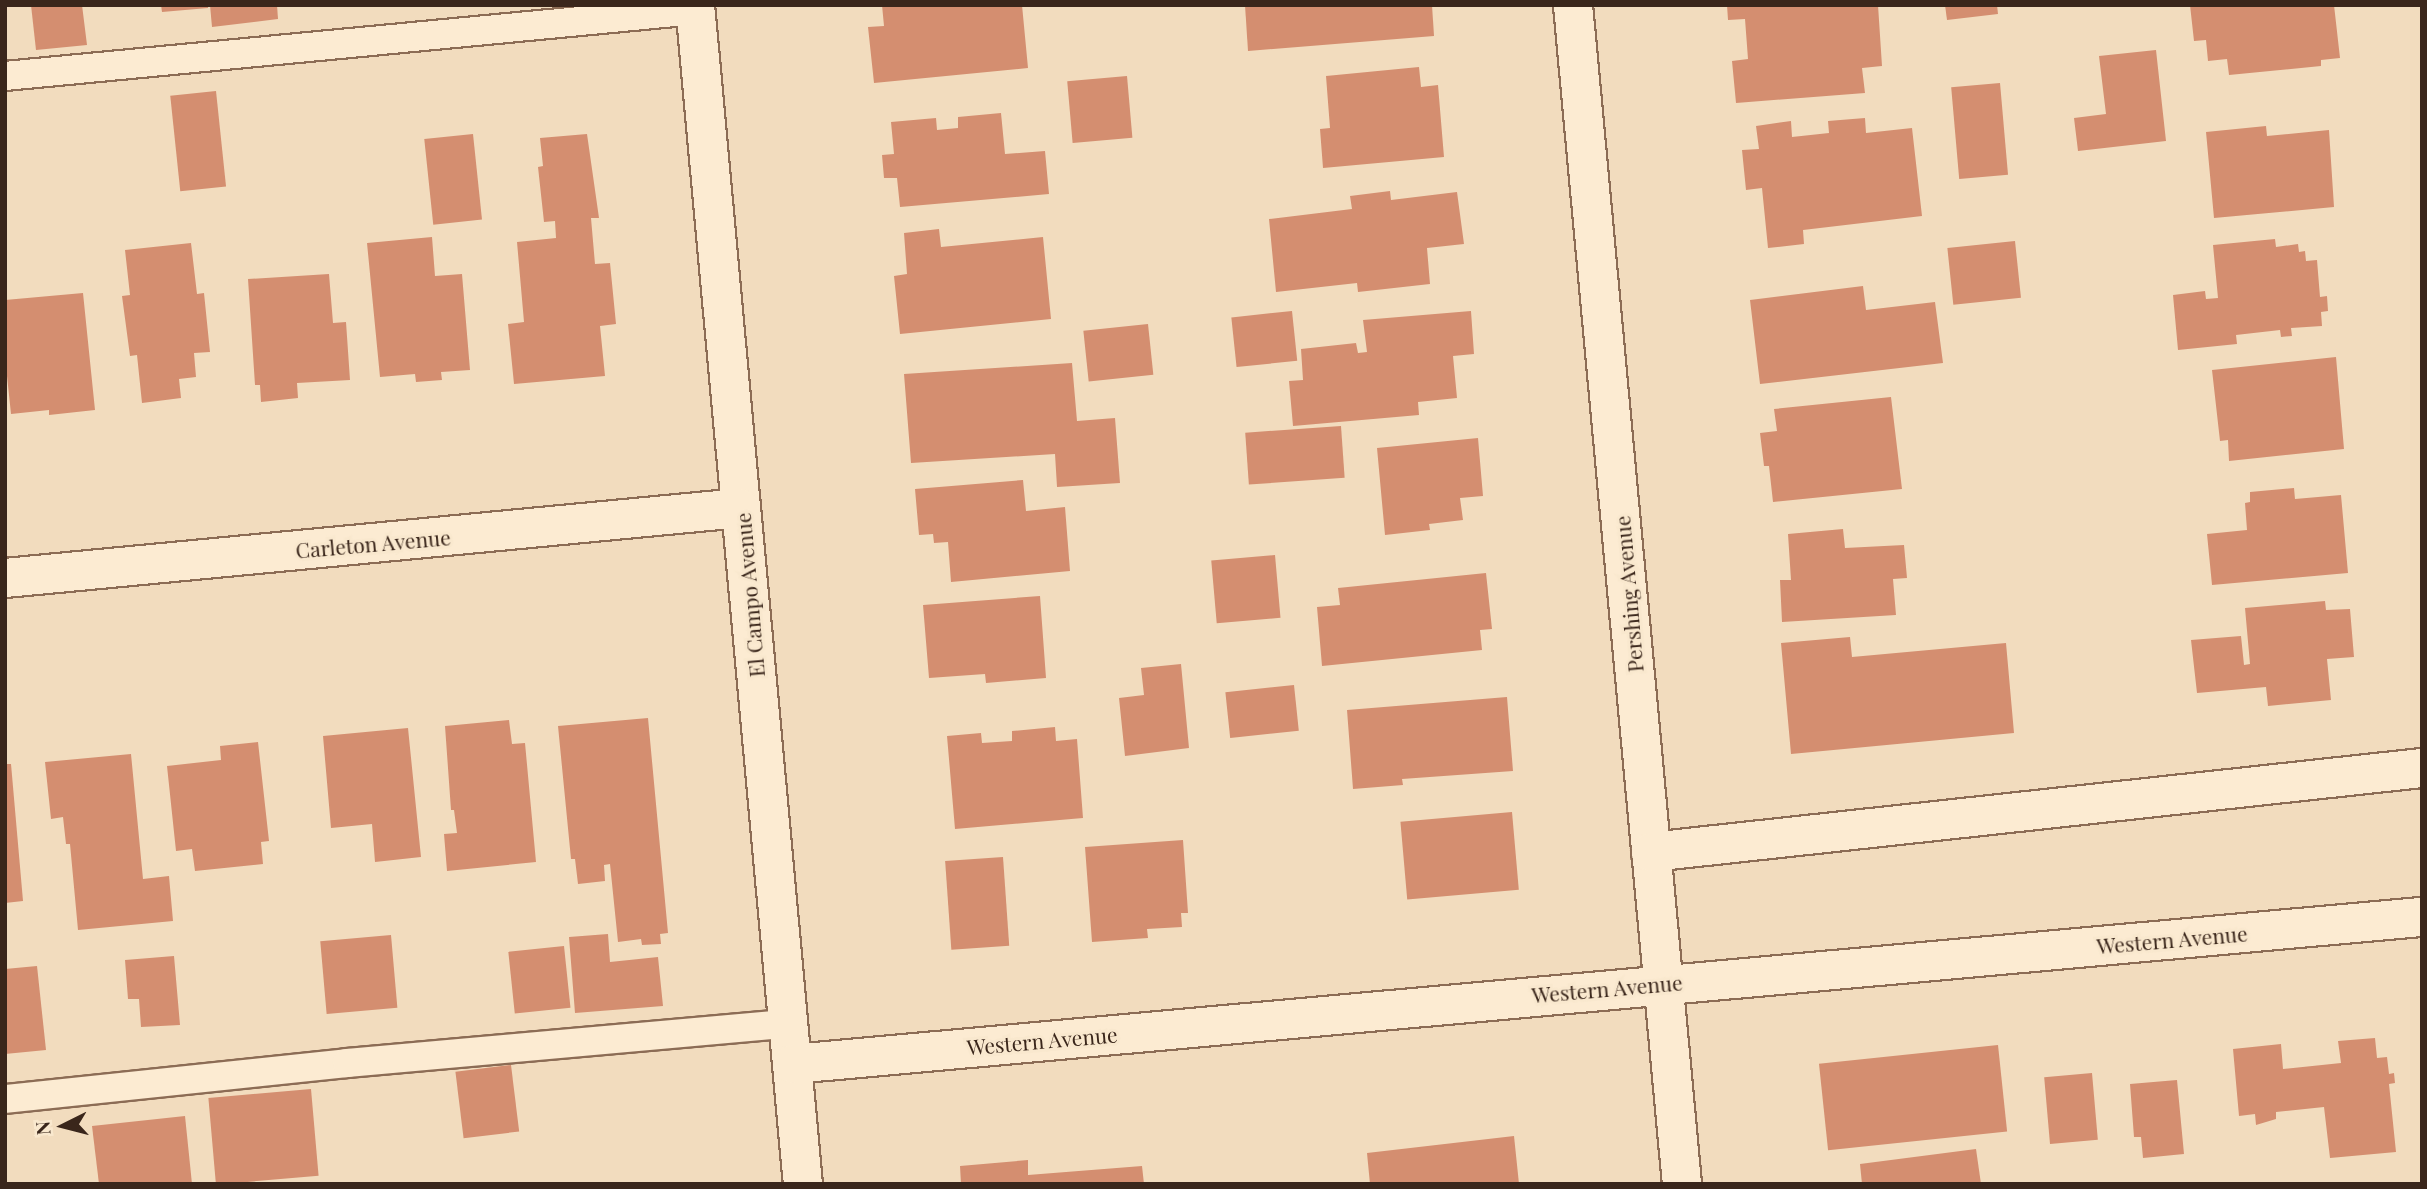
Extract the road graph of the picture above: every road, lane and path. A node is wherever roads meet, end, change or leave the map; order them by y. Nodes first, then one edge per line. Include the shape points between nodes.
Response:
1 (1573, 5) edge
2 (695, 8) edge
3 (5, 76) edge
4 (740, 508) junction
5 (5, 578) edge
6 (2422, 768) edge
7 (1651, 852) junction
8 (2422, 917) edge
9 (1663, 983) junction
10 (788, 1024) junction
11 (793, 1063) junction
12 (5, 1098) edge
13 (803, 1184) edge
14 (1682, 1184) edge

1 - 7 street, Pershing Avenue
2 - 3 lane
2 - 4 street, El Campo Avenue
4 - 5 street, Carleton Avenue
4 - 10 street, El Campo Avenue
6 - 7 street
7 - 9 street, Pershing Avenue
8 - 9 street, Western Avenue
9 - 11 street, Western Avenue
9 - 14 street, Pershing Avenue
10 - 11 street, El Campo Avenue
10 - 12 lane
11 - 13 street, El Campo Avenue

